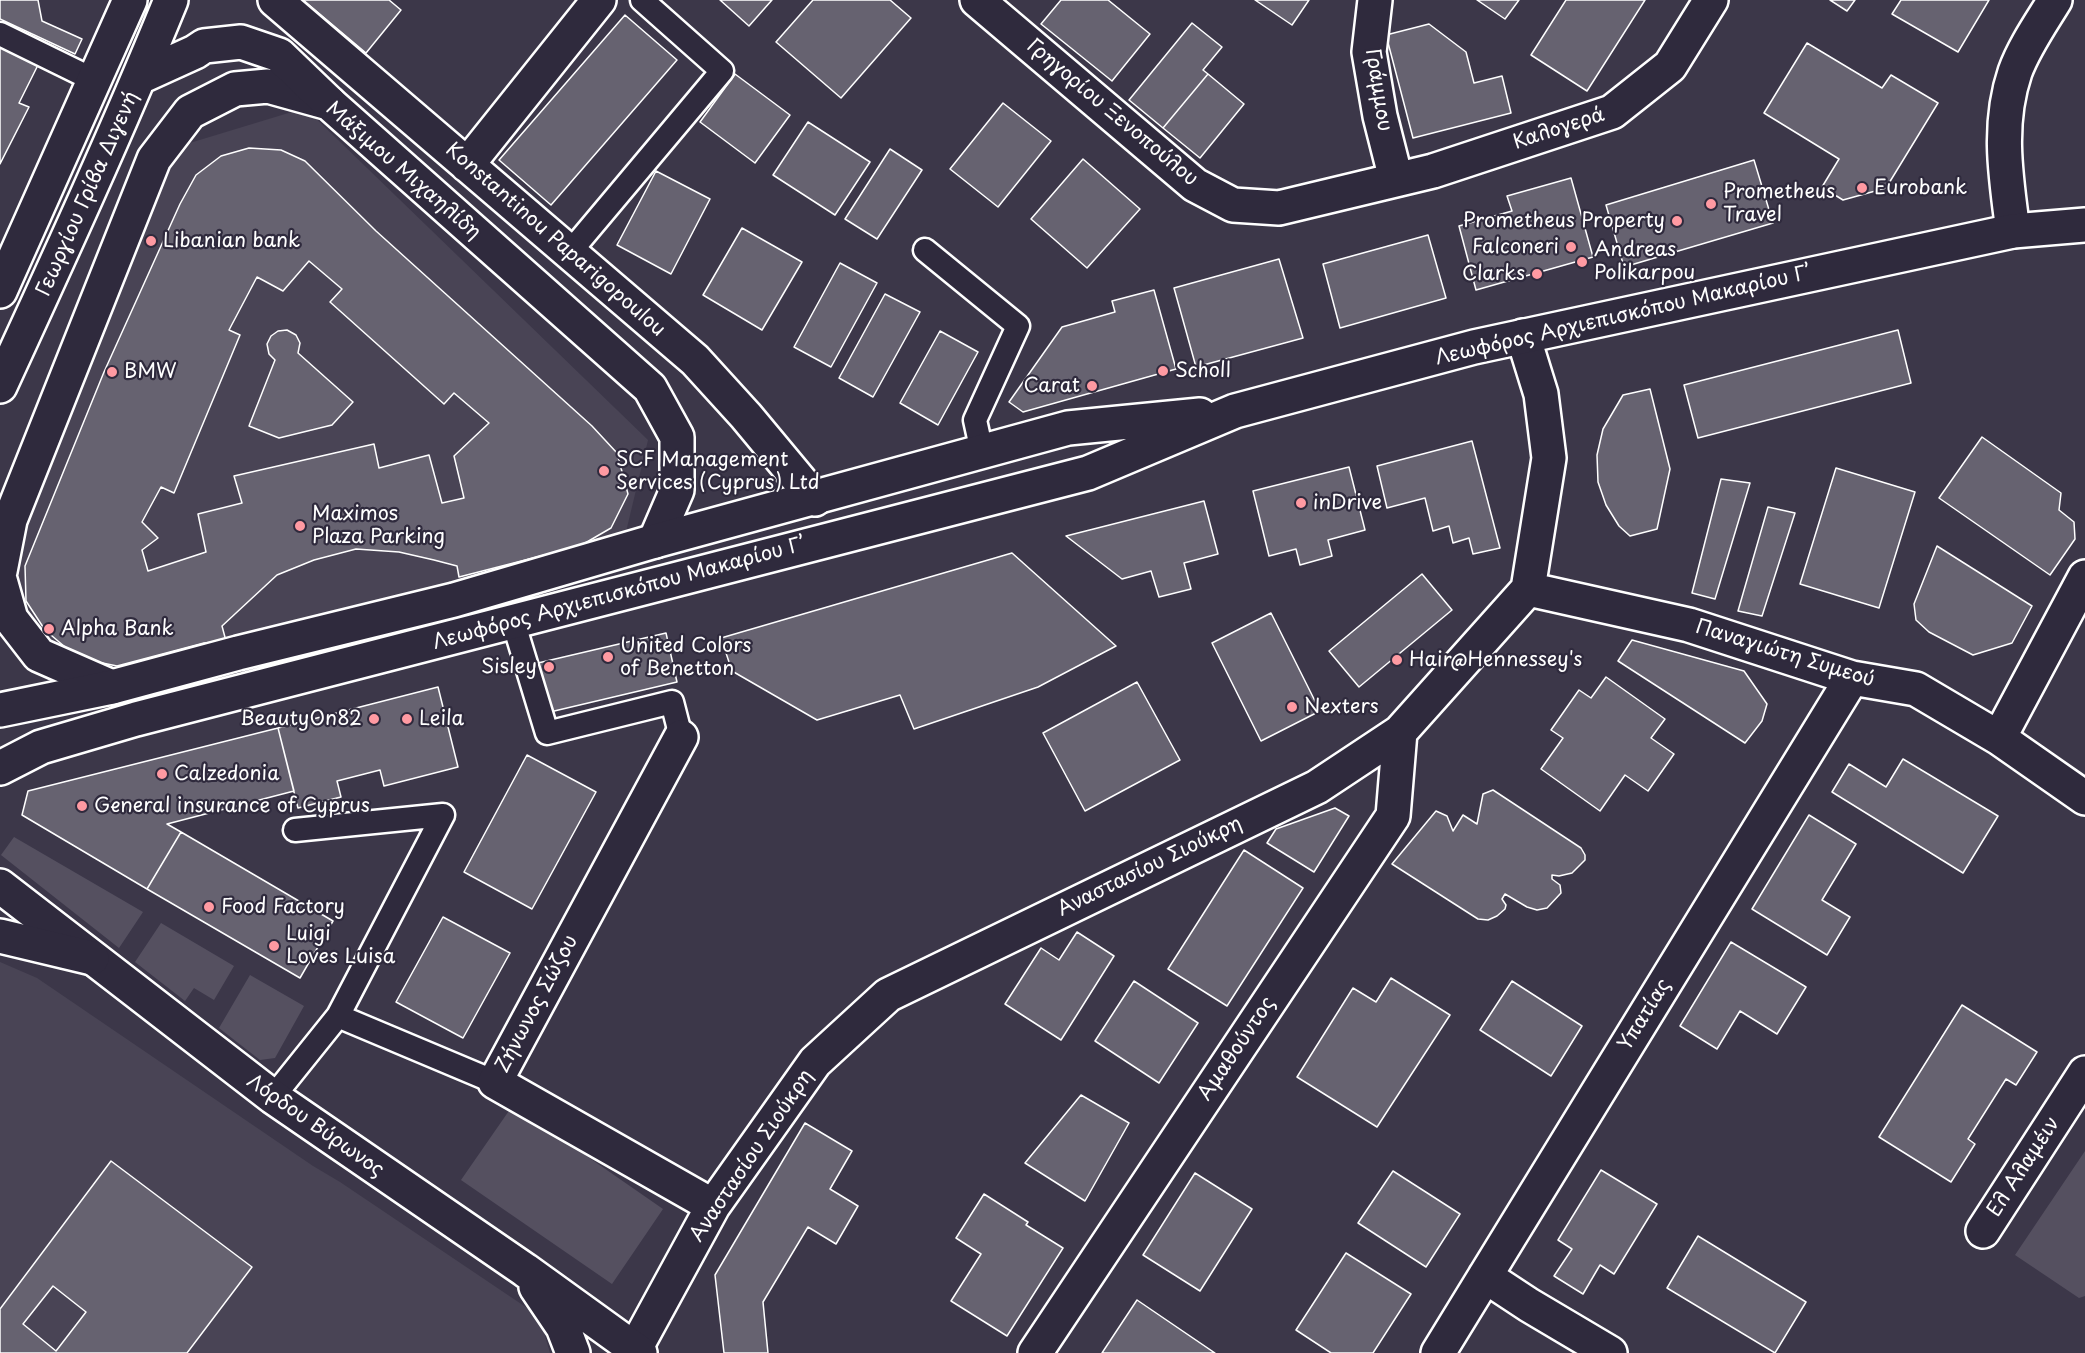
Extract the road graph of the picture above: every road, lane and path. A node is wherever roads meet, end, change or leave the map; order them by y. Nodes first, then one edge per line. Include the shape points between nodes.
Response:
1 (130, 0) edge
2 (171, 0) edge
3 (275, 0) edge
4 (599, 0) edge
5 (642, 0) edge
6 (977, 0) edge
7 (1376, 0) edge
8 (1711, 0) edge
9 (2055, 0) edge
10 (0, 34) edge
11 (140, 77) junction
12 (94, 80) junction
13 (328, 103) junction
14 (467, 165) junction
15 (1396, 179) junction
16 (2085, 225) edge
17 (2013, 231) junction
18 (2085, 237) edge
19 (925, 250) dead end
20 (570, 252) junction
21 (0, 291) edge
22 (1523, 336) junction
23 (0, 386) edge
24 (1235, 411) junction
25 (982, 452) junction
26 (815, 499) junction
27 (656, 541) junction
28 (0, 571) edge
29 (2085, 577) edge
30 (0, 580) edge
31 (1528, 589) junction
32 (513, 621) junction
33 (1852, 678) junction
34 (112, 687) junction
35 (0, 710) edge
36 (1400, 732) junction
37 (681, 737) joint
38 (1999, 738) junction
39 (0, 768) edge
40 (2085, 798) edge
41 (295, 831) dead end
42 (0, 886) edge
43 (0, 936) edge
44 (92, 958) junction
45 (338, 1016) junction
46 (2085, 1073) edge
47 (495, 1082) junction
48 (273, 1097) junction
49 (713, 1206) junction
50 (1983, 1231) dead end
51 (525, 1270) junction
52 (1485, 1276) junction
53 (636, 1352) edge
54 (573, 1353) edge
55 (1035, 1353) edge
56 (1438, 1353) edge
57 (1610, 1353) edge

1 - 12 street, Γεωργίου Γρίβα Διγενή
2 - 11 street, Γεωργίου Γρίβα Διγενή
3 - 14 street, Konstantinou Paparigopoulou
4 - 14 street
5 - 20 lane via 722,71
6 - 15 street, Γρηγορίου Ξενοπούλου via 1195,185 1233,205 1279,208
7 - 15 street, Γράμμου via 1368,52
8 - 15 street, Καλογερά via 1670,66 1612,112 1432,171
9 - 17 street via 2016,71 2004,117 2004,164
10 - 12 lane
11 - 13 street via 204,46 241,42 279,55
11 - 23 street, Γεωργίου Γρίβα Διγενή
12 - 21 street, Γεωργίου Γρίβα Διγενή
13 - 27 street, Μάξιμου Μιχαηλίδη via 650,388 677,437 677,490
13 - 28 street, Μάξιμου Μιχαηλίδη via 268,86 235,88 190,112 154,159 10,520
14 - 20 street, Konstantinou Paparigopoulou
16 - 17 street, Λεωφόρος Αρχιεπισκόπου Μακαρίου Γ’
17 - 18 street, Λεωφόρος Αρχιεπισκόπου Μακαρίου Γ’
17 - 22 street, Λεωφόρος Αρχιεπισκόπου Μακαρίου Γ’
19 - 25 lane via 1018,326 975,420
20 - 26 street, Konstantinou Paparigopoulou via 695,360
22 - 24 street, Λεωφόρος Αρχιεπισκόπου Μακαρίου Γ’
22 - 31 street via 1541,394 1549,458
24 - 25 street, Λεωφόρος Αρχιεπισκόπου Μακαρίου Γ’ via 1068,429
24 - 32 street, Λεωφόρος Αρχιεπισκόπου Μακαρίου Γ’ via 1088,473
25 - 26 street, Λεωφόρος Αρχιεπισκόπου Μακαρίου Γ’
26 - 27 street, Λεωφόρος Αρχιεπισκόπου Μακαρίου Γ’
27 - 34 street, Λεωφόρος Αρχιεπισκόπου Μακαρίου Γ’ via 454,600
29 - 38 street
30 - 34 street via 11,619 39,655
31 - 33 street, Παναγιώτη Συμεού via 1689,625
31 - 36 street, Αναστασίου Σιούκρη
32 - 37 lane via 547,733 672,702
32 - 39 street, Λεωφόρος Αρχιεπισκόπου Μακαρίου Γ’ via 136,719 41,747
33 - 38 street, Παναγιώτη Συμεού via 1916,689
33 - 52 street, Υπατίας
34 - 35 street, Λεωφόρος Αρχιεπισκόπου Μακαρίου Γ’
36 - 49 street, Αναστασίου Σιούκρη via 1317,787 888,994 815,1062
36 - 55 street, Αμαθούντος via 1393,816
37 - 47 street, Ζήνωνος Σώζου
38 - 40 street, Παναγιώτη Συμεού
41 - 45 lane via 443,815
42 - 44 street, Λόρδου Βύρωνος
43 - 44 street
44 - 48 street, Λόρδου Βύρωνος
45 - 47 lane
45 - 48 lane
46 - 50 street, Ελ Αλαμέιν
47 - 49 street, Ζήνωνος Σώζου
48 - 51 street, Λόρδου Βύρωνος
49 - 53 street, Αναστασίου Σιούκρη
51 - 53 street, Λόρδου Βύρωνος
51 - 54 street via 562,1327
52 - 56 street, Υπατίας
52 - 57 street

